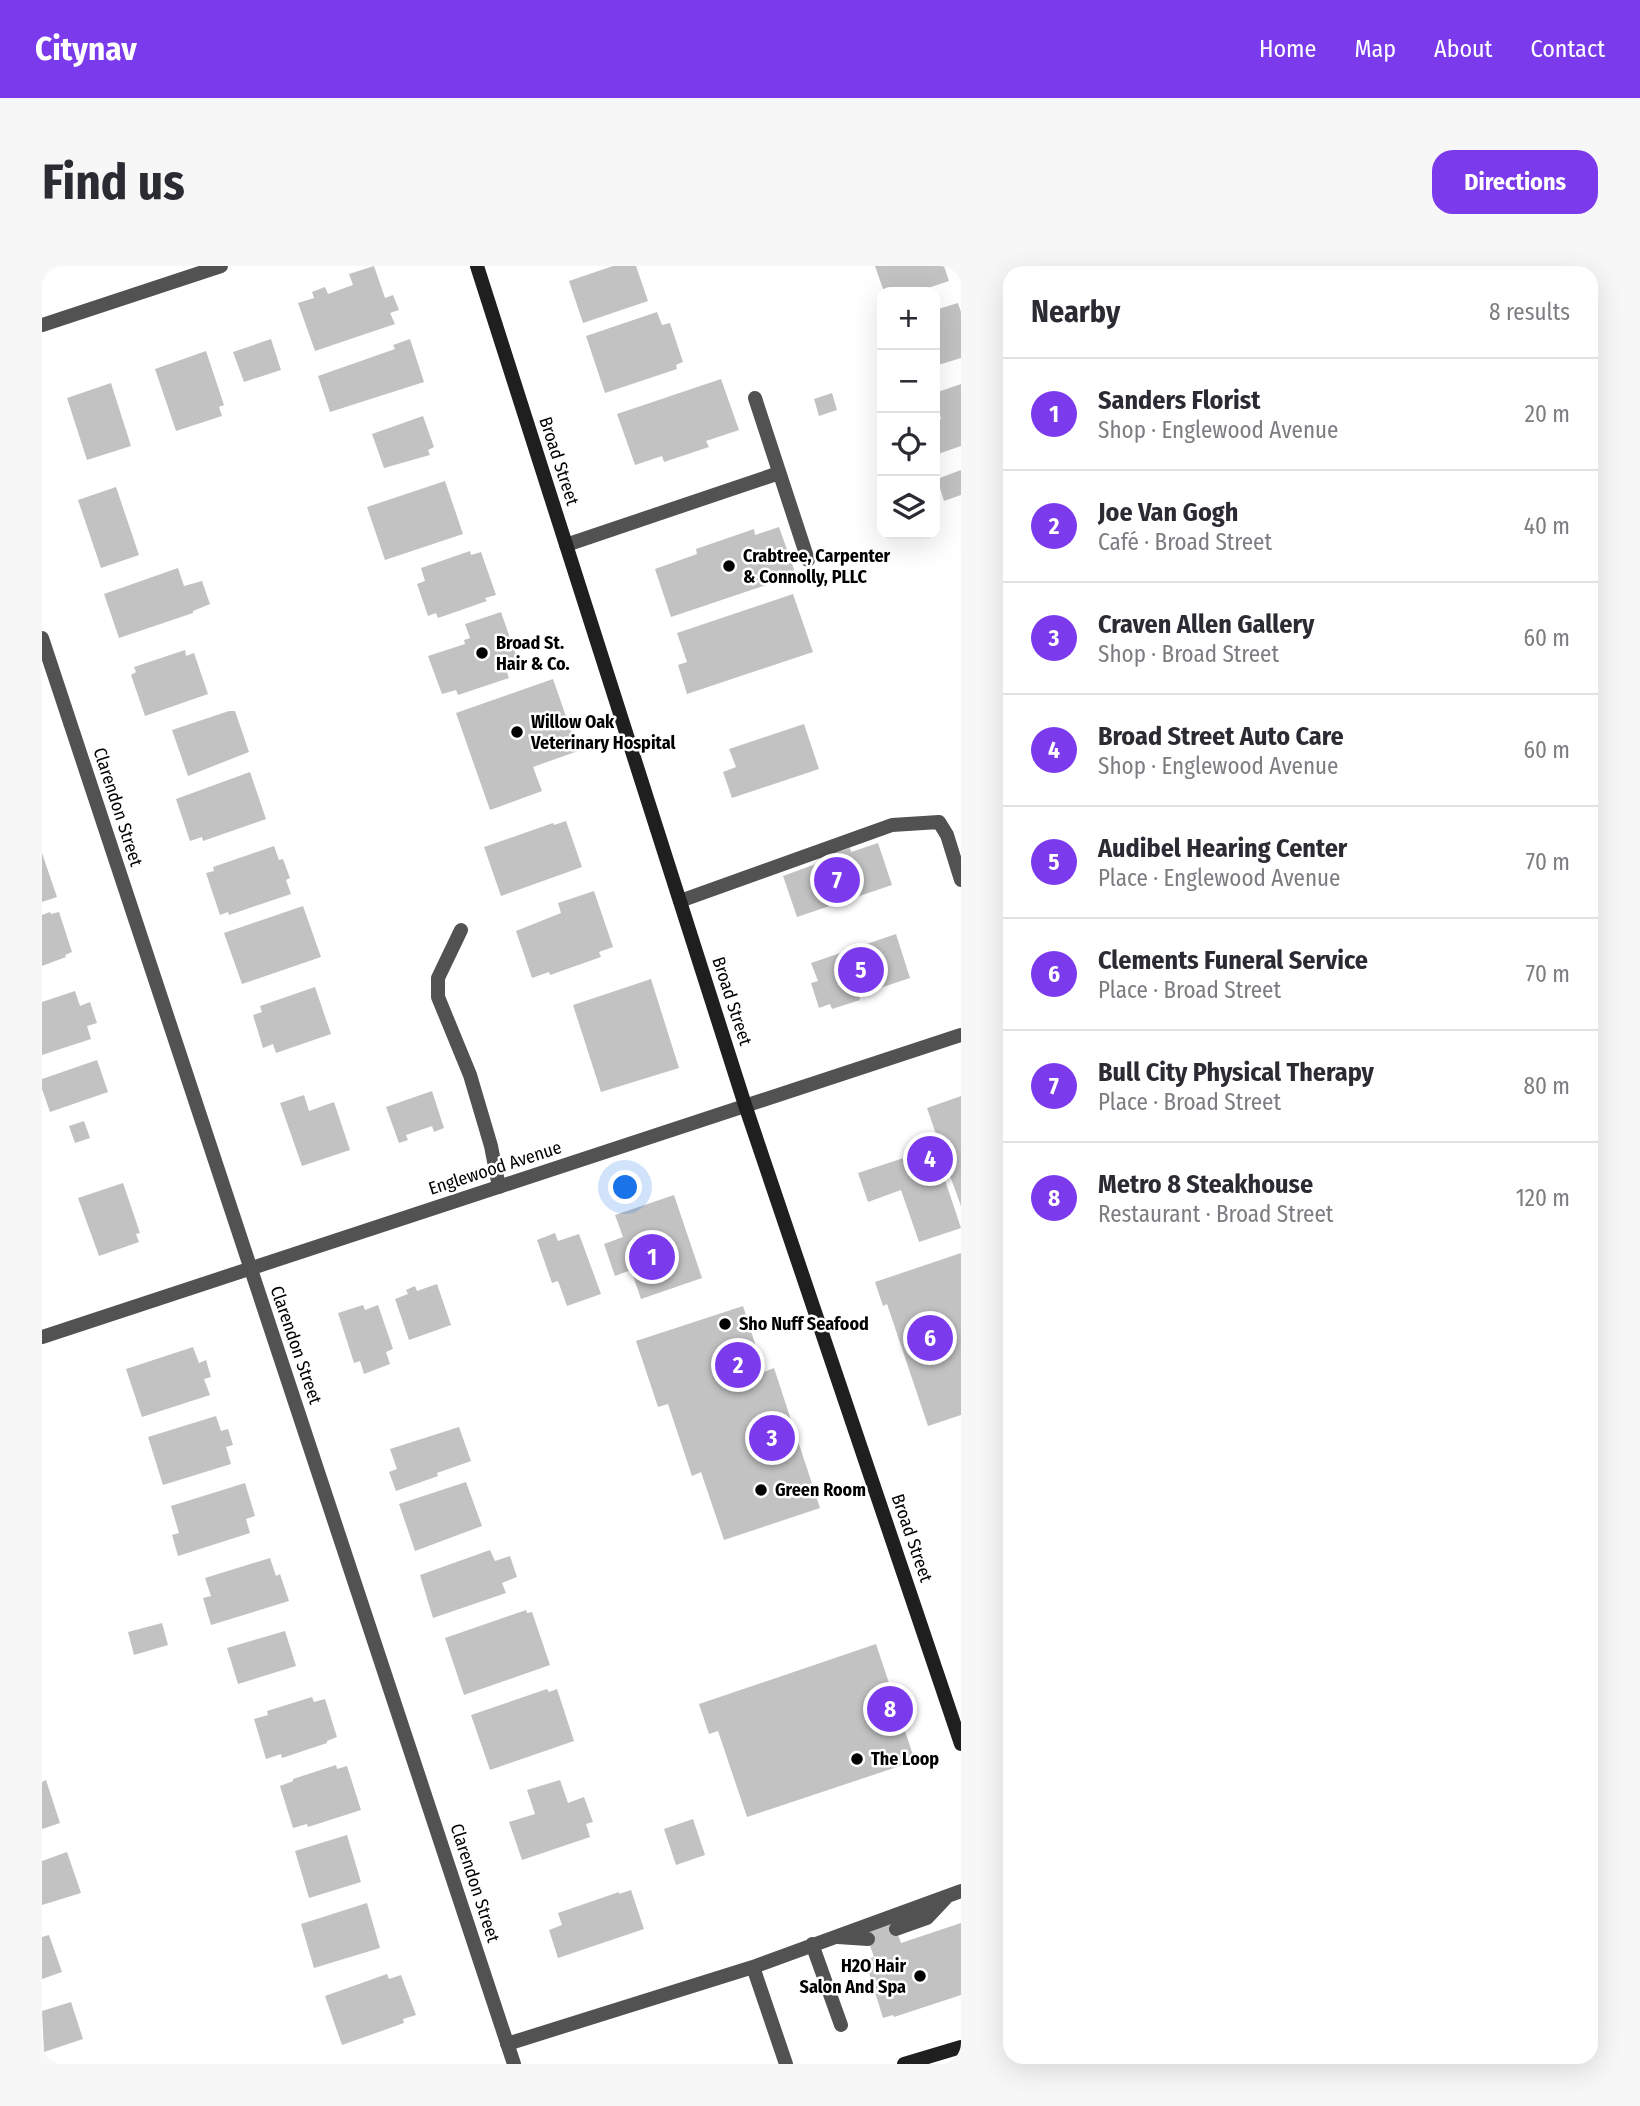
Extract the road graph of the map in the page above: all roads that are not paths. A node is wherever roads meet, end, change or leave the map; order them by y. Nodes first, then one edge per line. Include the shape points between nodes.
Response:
1 (221, 266) edge
2 (477, 266) edge
3 (42, 325) edge
4 (755, 398) dead end
5 (779, 473) junction
6 (566, 545) junction
7 (808, 560) dead end
8 (42, 638) edge
9 (961, 880) edge
10 (680, 901) junction
11 (461, 930) dead end
12 (961, 1035) edge
13 (745, 1105) junction
14 (499, 1187) junction
15 (250, 1269) junction
16 (42, 1337) edge
17 (961, 1744) edge
18 (955, 1893) edge
19 (896, 1929) dead end
20 (831, 1937) junction
21 (868, 1939) dead end
22 (812, 1944) junction
23 (753, 1967) junction
24 (841, 2025) dead end
25 (507, 2044) junction
26 (961, 2047) edge
27 (514, 2064) edge
28 (786, 2064) edge
29 (904, 2064) edge

1 - 3 street
2 - 6 street, Broad Street
4 - 5 street
5 - 6 street
5 - 7 street
6 - 10 street, Broad Street
8 - 15 street, Clarendon Street
9 - 10 street via 939,822 892,825
10 - 13 street, Broad Street
11 - 14 street via 438,978 438,997 470,1075
12 - 13 street, Englewood Avenue
13 - 14 street, Englewood Avenue
13 - 17 street, Broad Street
14 - 15 street, Englewood Avenue
15 - 16 street, Englewood Avenue
15 - 25 street, Clarendon Street
18 - 19 street via 927,1918
18 - 20 street
20 - 21 street
20 - 22 street
22 - 23 street
22 - 24 street
23 - 25 street
23 - 28 street
25 - 27 street, Clarendon Street
26 - 29 street

